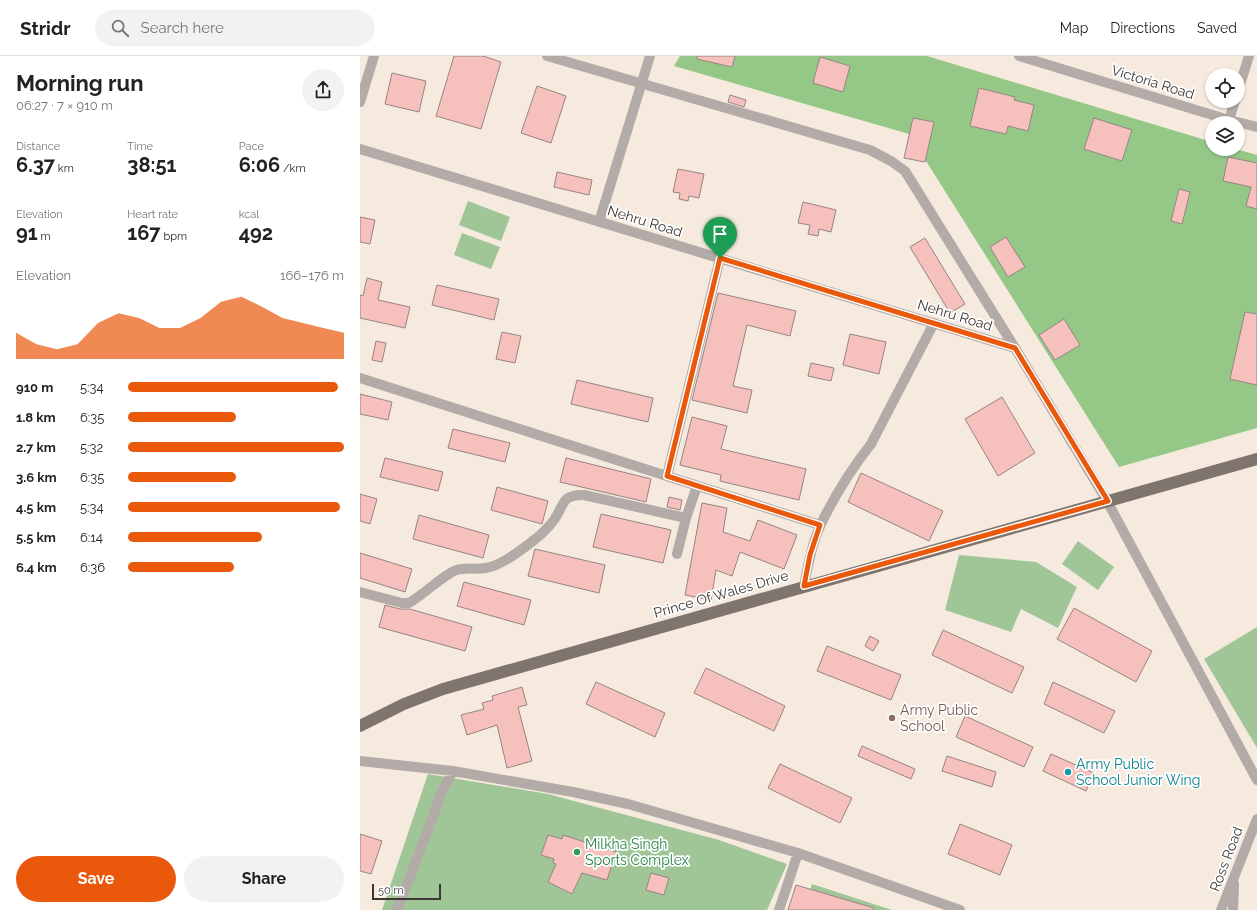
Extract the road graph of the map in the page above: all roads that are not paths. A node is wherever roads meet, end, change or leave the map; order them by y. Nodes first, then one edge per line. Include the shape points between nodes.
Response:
1 (374, 56) edge
2 (547, 56) edge
3 (650, 56) edge
4 (1019, 56) edge
5 (1249, 56) edge
6 (1245, 69) edge
7 (641, 84) junction
8 (360, 102) edge
9 (1216, 116) edge
10 (1245, 124) edge
11 (1257, 127) edge
12 (360, 149) edge
13 (599, 222) junction
14 (720, 258) junction
15 (934, 323) junction
16 (1015, 348) junction
17 (360, 378) edge
18 (1257, 459) edge
19 (667, 476) junction
20 (697, 486) junction
21 (1108, 501) junction
22 (686, 518) junction
23 (820, 525) junction
24 (677, 554) dead end
25 (804, 586) junction
26 (360, 592) edge
27 (360, 726) edge
28 (360, 761) edge
29 (453, 771) junction
30 (1257, 780) edge
31 (1257, 819) edge
32 (798, 853) junction
33 (1234, 879) junction
34 (396, 910) edge
35 (778, 910) edge
36 (960, 910) edge
37 (1221, 910) edge
38 (1234, 910) edge

1 - 8 street
2 - 7 street
3 - 7 street
4 - 9 street, Victoria Road
5 - 6 street
7 - 13 street
7 - 16 street via 870,150 891,161 904,171
10 - 11 street, Victoria Road
12 - 13 street, Nehru Road
13 - 14 street, Nehru Road
14 - 15 street, Nehru Road
14 - 19 street
15 - 16 street, Nehru Road
15 - 23 street via 871,444 859,459
16 - 21 street
17 - 19 street
18 - 21 main road, Prince Of Wales Drive
19 - 20 street
20 - 22 street
20 - 23 street
21 - 25 main road, Prince Of Wales Drive
21 - 30 street
22 - 24 street
22 - 26 street via 576,495 568,497 546,530 508,558 491,567 454,571 409,603
23 - 25 street via 810,555
25 - 27 main road, Prince Of Wales Drive via 442,688
28 - 29 street
29 - 32 street via 628,804
29 - 34 street via 442,789
31 - 33 street, Ross Road
32 - 35 street
32 - 36 street
33 - 37 street, Ross Road
33 - 38 street

